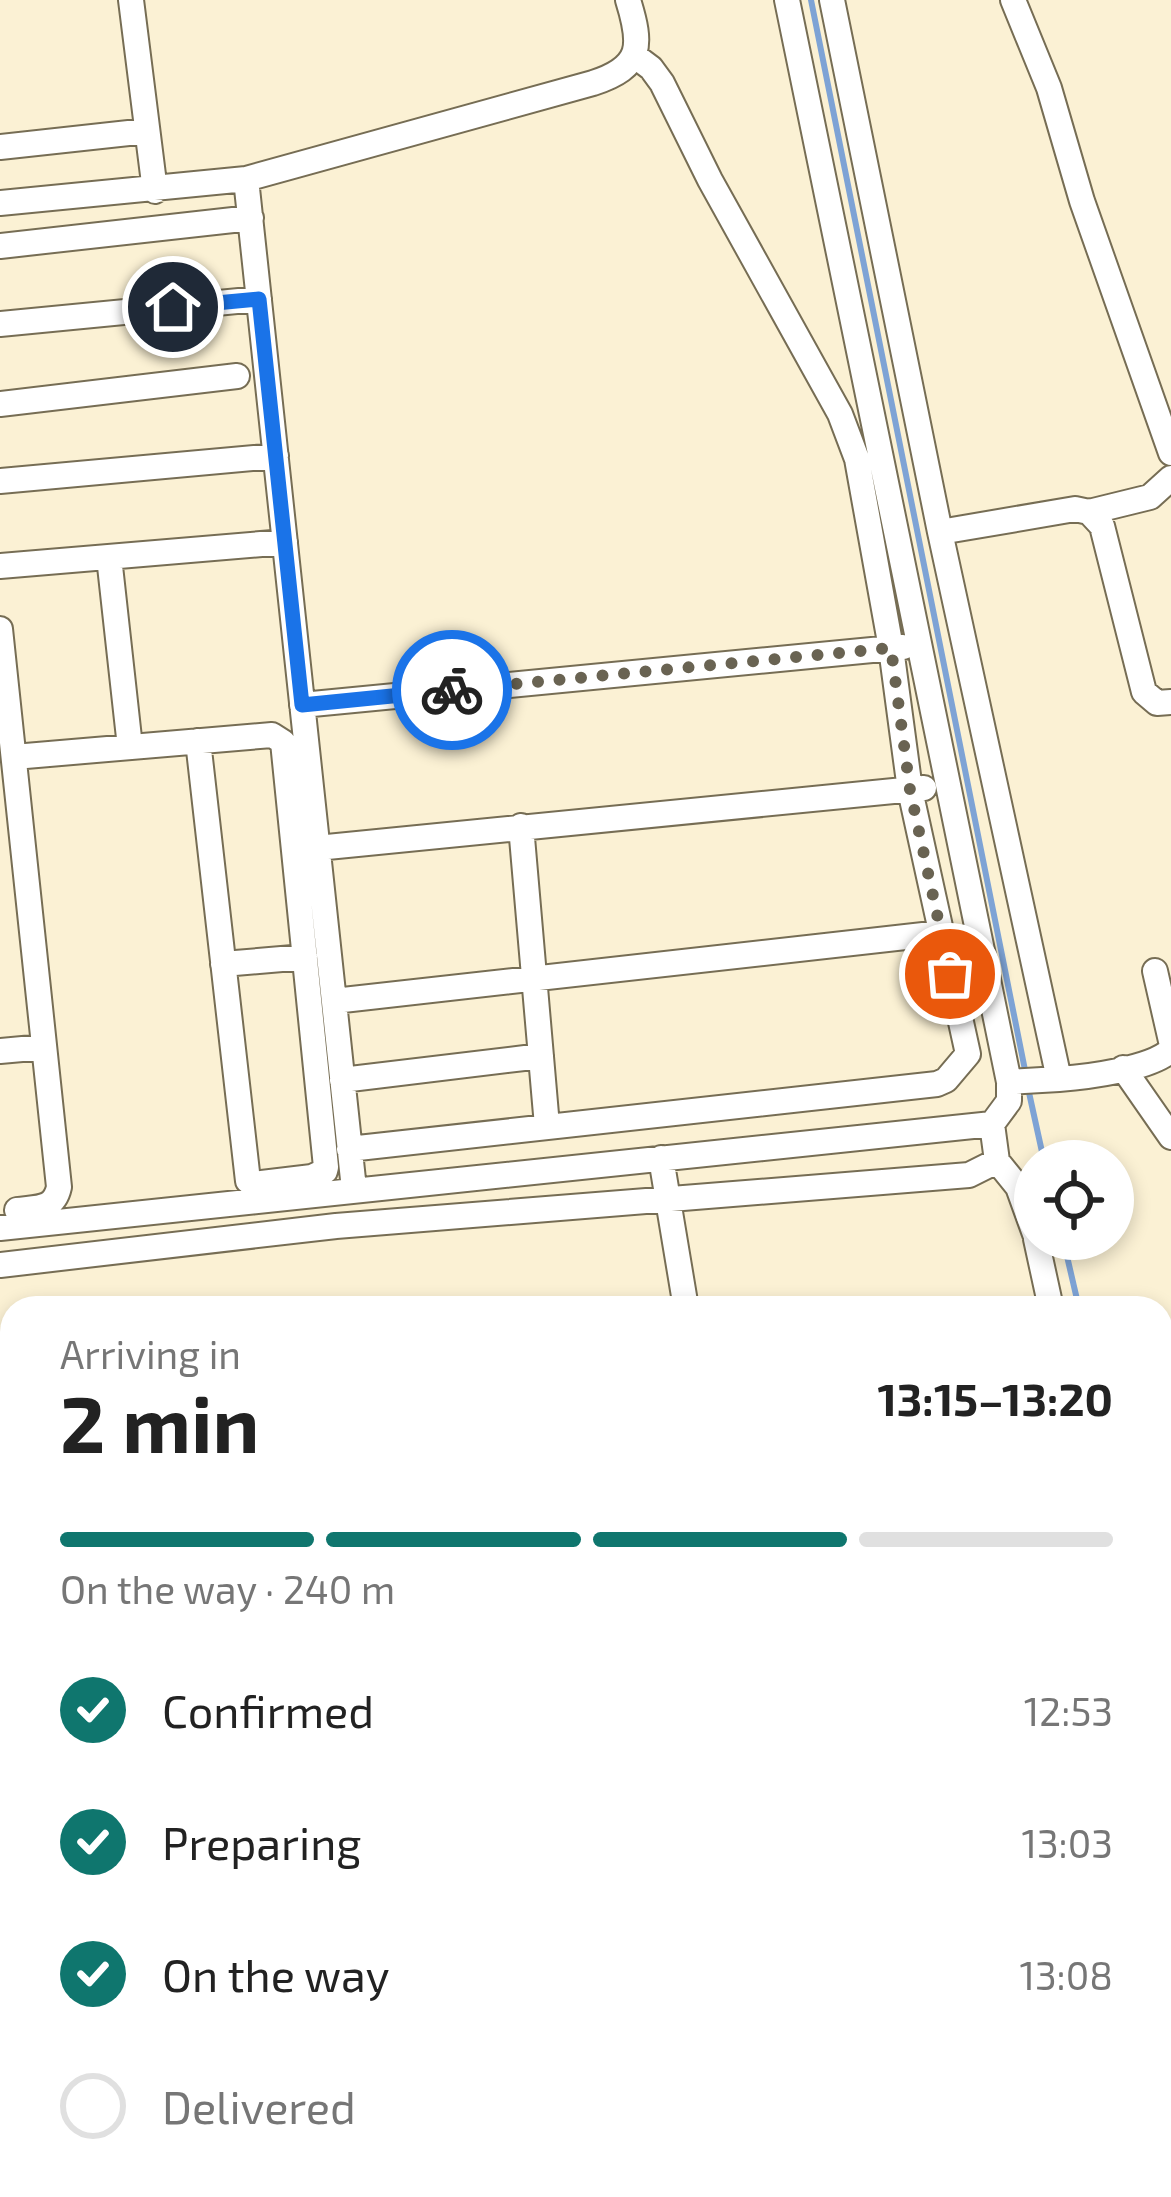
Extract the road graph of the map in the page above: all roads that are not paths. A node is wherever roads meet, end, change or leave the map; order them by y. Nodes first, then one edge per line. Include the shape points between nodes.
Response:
1 (131, 0) edge
2 (628, 0) edge
3 (788, 0) edge
4 (832, 0) edge
5 (1013, 0) edge
6 (635, 56) junction
7 (147, 131) junction
8 (0, 147) edge
9 (246, 179) junction
10 (155, 191) junction
11 (0, 203) edge
12 (250, 218) junction
13 (0, 246) edge
14 (259, 299) junction
15 (0, 325) edge
16 (237, 376) dead end
17 (0, 404) edge
18 (1171, 453) edge
19 (276, 456) junction
20 (1171, 478) edge
21 (0, 481) edge
22 (1089, 512) junction
23 (940, 532) junction
24 (285, 542) junction
25 (110, 557) junction
26 (0, 566) edge
27 (1, 640) edge
28 (918, 646) junction
29 (891, 648) junction
30 (1171, 702) edge
31 (302, 705) junction
32 (198, 741) junction
33 (130, 747) junction
34 (14, 757) junction
35 (946, 786) junction
36 (910, 790) junction
37 (521, 826) junction
38 (317, 848) junction
39 (941, 933) junction
40 (305, 957) junction
41 (224, 964) junction
42 (1155, 971) dead end
43 (534, 978) junction
44 (334, 1001) junction
45 (1171, 1041) edge
46 (44, 1047) junction
47 (1171, 1050) edge
48 (0, 1052) edge
49 (541, 1056) junction
50 (1123, 1068) junction
51 (342, 1080) junction
52 (1033, 1080) junction
53 (992, 1124) junction
54 (547, 1126) junction
55 (1171, 1137) edge
56 (350, 1149) junction
57 (661, 1158) junction
58 (997, 1161) junction
59 (1014, 1182) edge
60 (354, 1190) junction
61 (665, 1200) junction
62 (11, 1218) edge
63 (1041, 1260) edge
64 (0, 1265) edge
65 (684, 1296) edge
66 (1048, 1296) edge

1 - 7 street
2 - 6 street
3 - 28 street
4 - 23 street
5 - 18 street
6 - 9 street via 609,78
6 - 29 street via 662,82 850,438
7 - 8 street
7 - 10 street
9 - 10 street
9 - 12 street
10 - 11 street
12 - 13 street
12 - 14 street
14 - 15 street
14 - 19 street
16 - 17 street
19 - 21 street
19 - 24 street
20 - 22 street via 1150,497
22 - 23 street
22 - 30 street via 1102,526 1144,692
23 - 52 street
24 - 25 street
24 - 31 street
25 - 26 street
25 - 33 street
27 - 34 street
28 - 29 street
28 - 35 street
29 - 31 street
29 - 36 street
31 - 38 street
32 - 33 street
32 - 40 street via 272,735 284,742
32 - 41 street
33 - 34 street
34 - 46 street
35 - 36 street
35 - 52 street
36 - 37 street
36 - 39 street
37 - 38 street
37 - 43 street
38 - 44 street
39 - 43 street
39 - 54 street via 968,1054 946,1080
40 - 41 street
40 - 41 street via 325,1172 253,1184
42 - 45 street
43 - 44 street
43 - 49 street
44 - 51 street
46 - 48 street
46 - 62 street via 59,1187 50,1205
47 - 50 street
49 - 51 street
49 - 54 street
50 - 52 street
50 - 55 street
51 - 56 street
52 - 53 street
53 - 57 street
53 - 58 street
54 - 56 street
56 - 60 street
57 - 60 street
57 - 61 street
58 - 59 street
58 - 61 street via 969,1175
60 - 62 street
61 - 64 street via 336,1226
61 - 65 street
63 - 66 street

